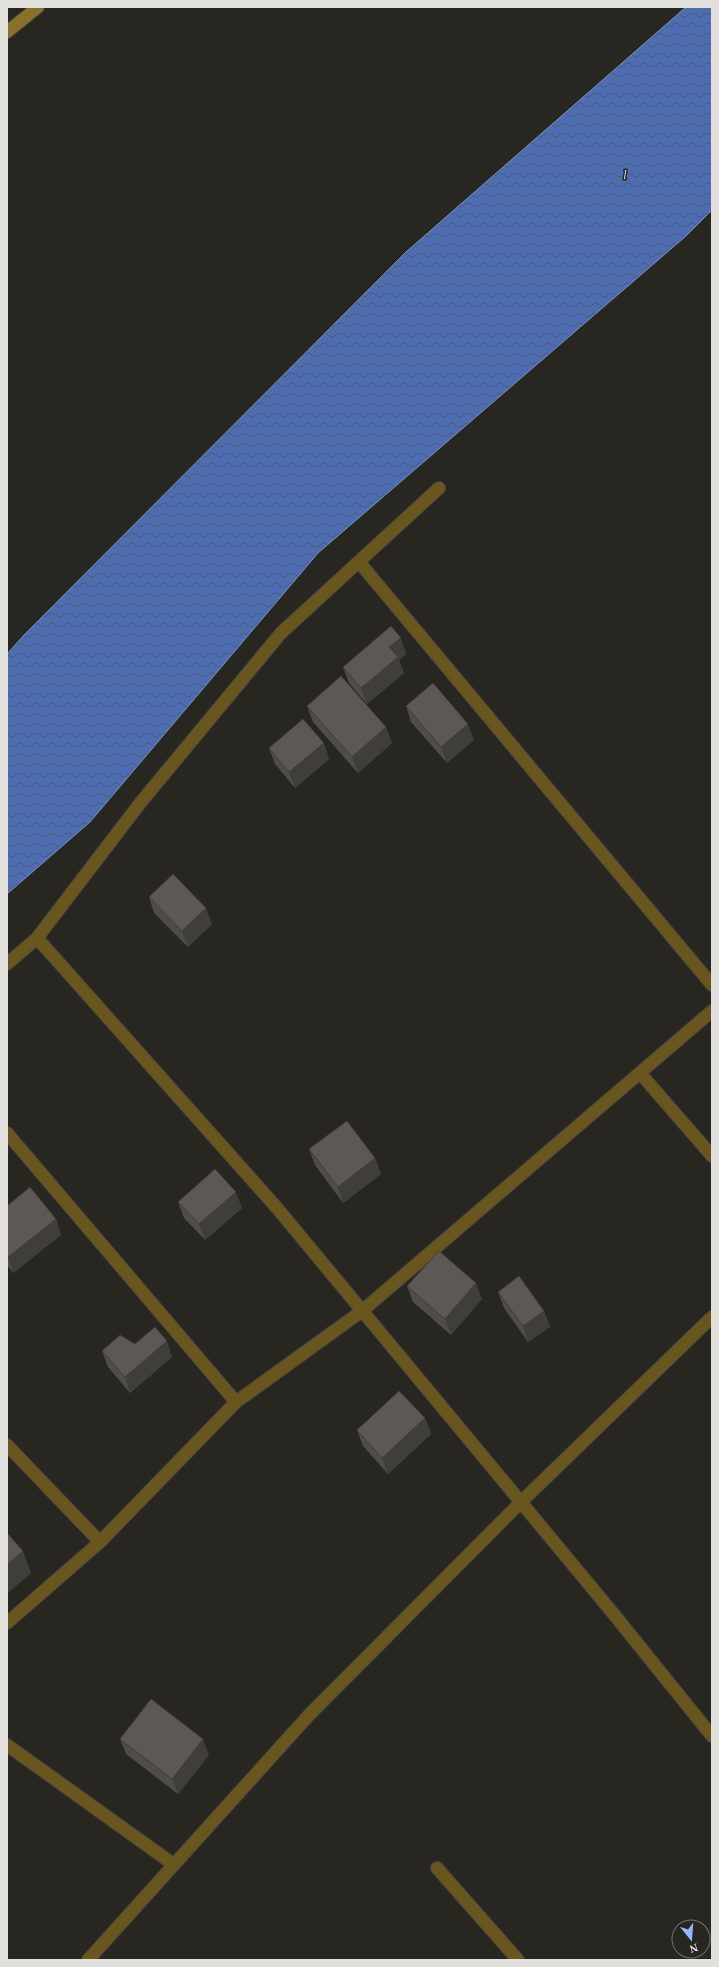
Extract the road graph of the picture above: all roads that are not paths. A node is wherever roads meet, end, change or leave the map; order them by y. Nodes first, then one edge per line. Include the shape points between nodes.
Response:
1 (38, 7) edge
2 (7, 32) edge
3 (439, 488) dead end
4 (359, 562) junction
5 (37, 938) junction
6 (7, 964) edge
7 (712, 985) edge
8 (712, 1011) edge
9 (640, 1073) junction
10 (7, 1133) edge
11 (712, 1156) edge
12 (362, 1311) junction
13 (712, 1317) edge
14 (236, 1402) junction
15 (7, 1445) edge
16 (521, 1502) junction
17 (100, 1542) junction
18 (7, 1623) edge
19 (712, 1736) edge
20 (7, 1745) edge
21 (173, 1864) junction
22 (437, 1868) dead end
23 (88, 1960) edge
24 (518, 1960) edge

1 - 2 street
3 - 4 street
4 - 5 street via 281,633 141,802
4 - 7 street
5 - 6 street
5 - 12 street via 277,1208
8 - 9 street
9 - 11 street
9 - 12 street
10 - 14 street
12 - 14 street
12 - 16 street
13 - 16 street
14 - 17 street
15 - 17 street
16 - 19 street
16 - 21 street via 308,1715
17 - 18 street
20 - 21 street
21 - 23 street
22 - 24 street

